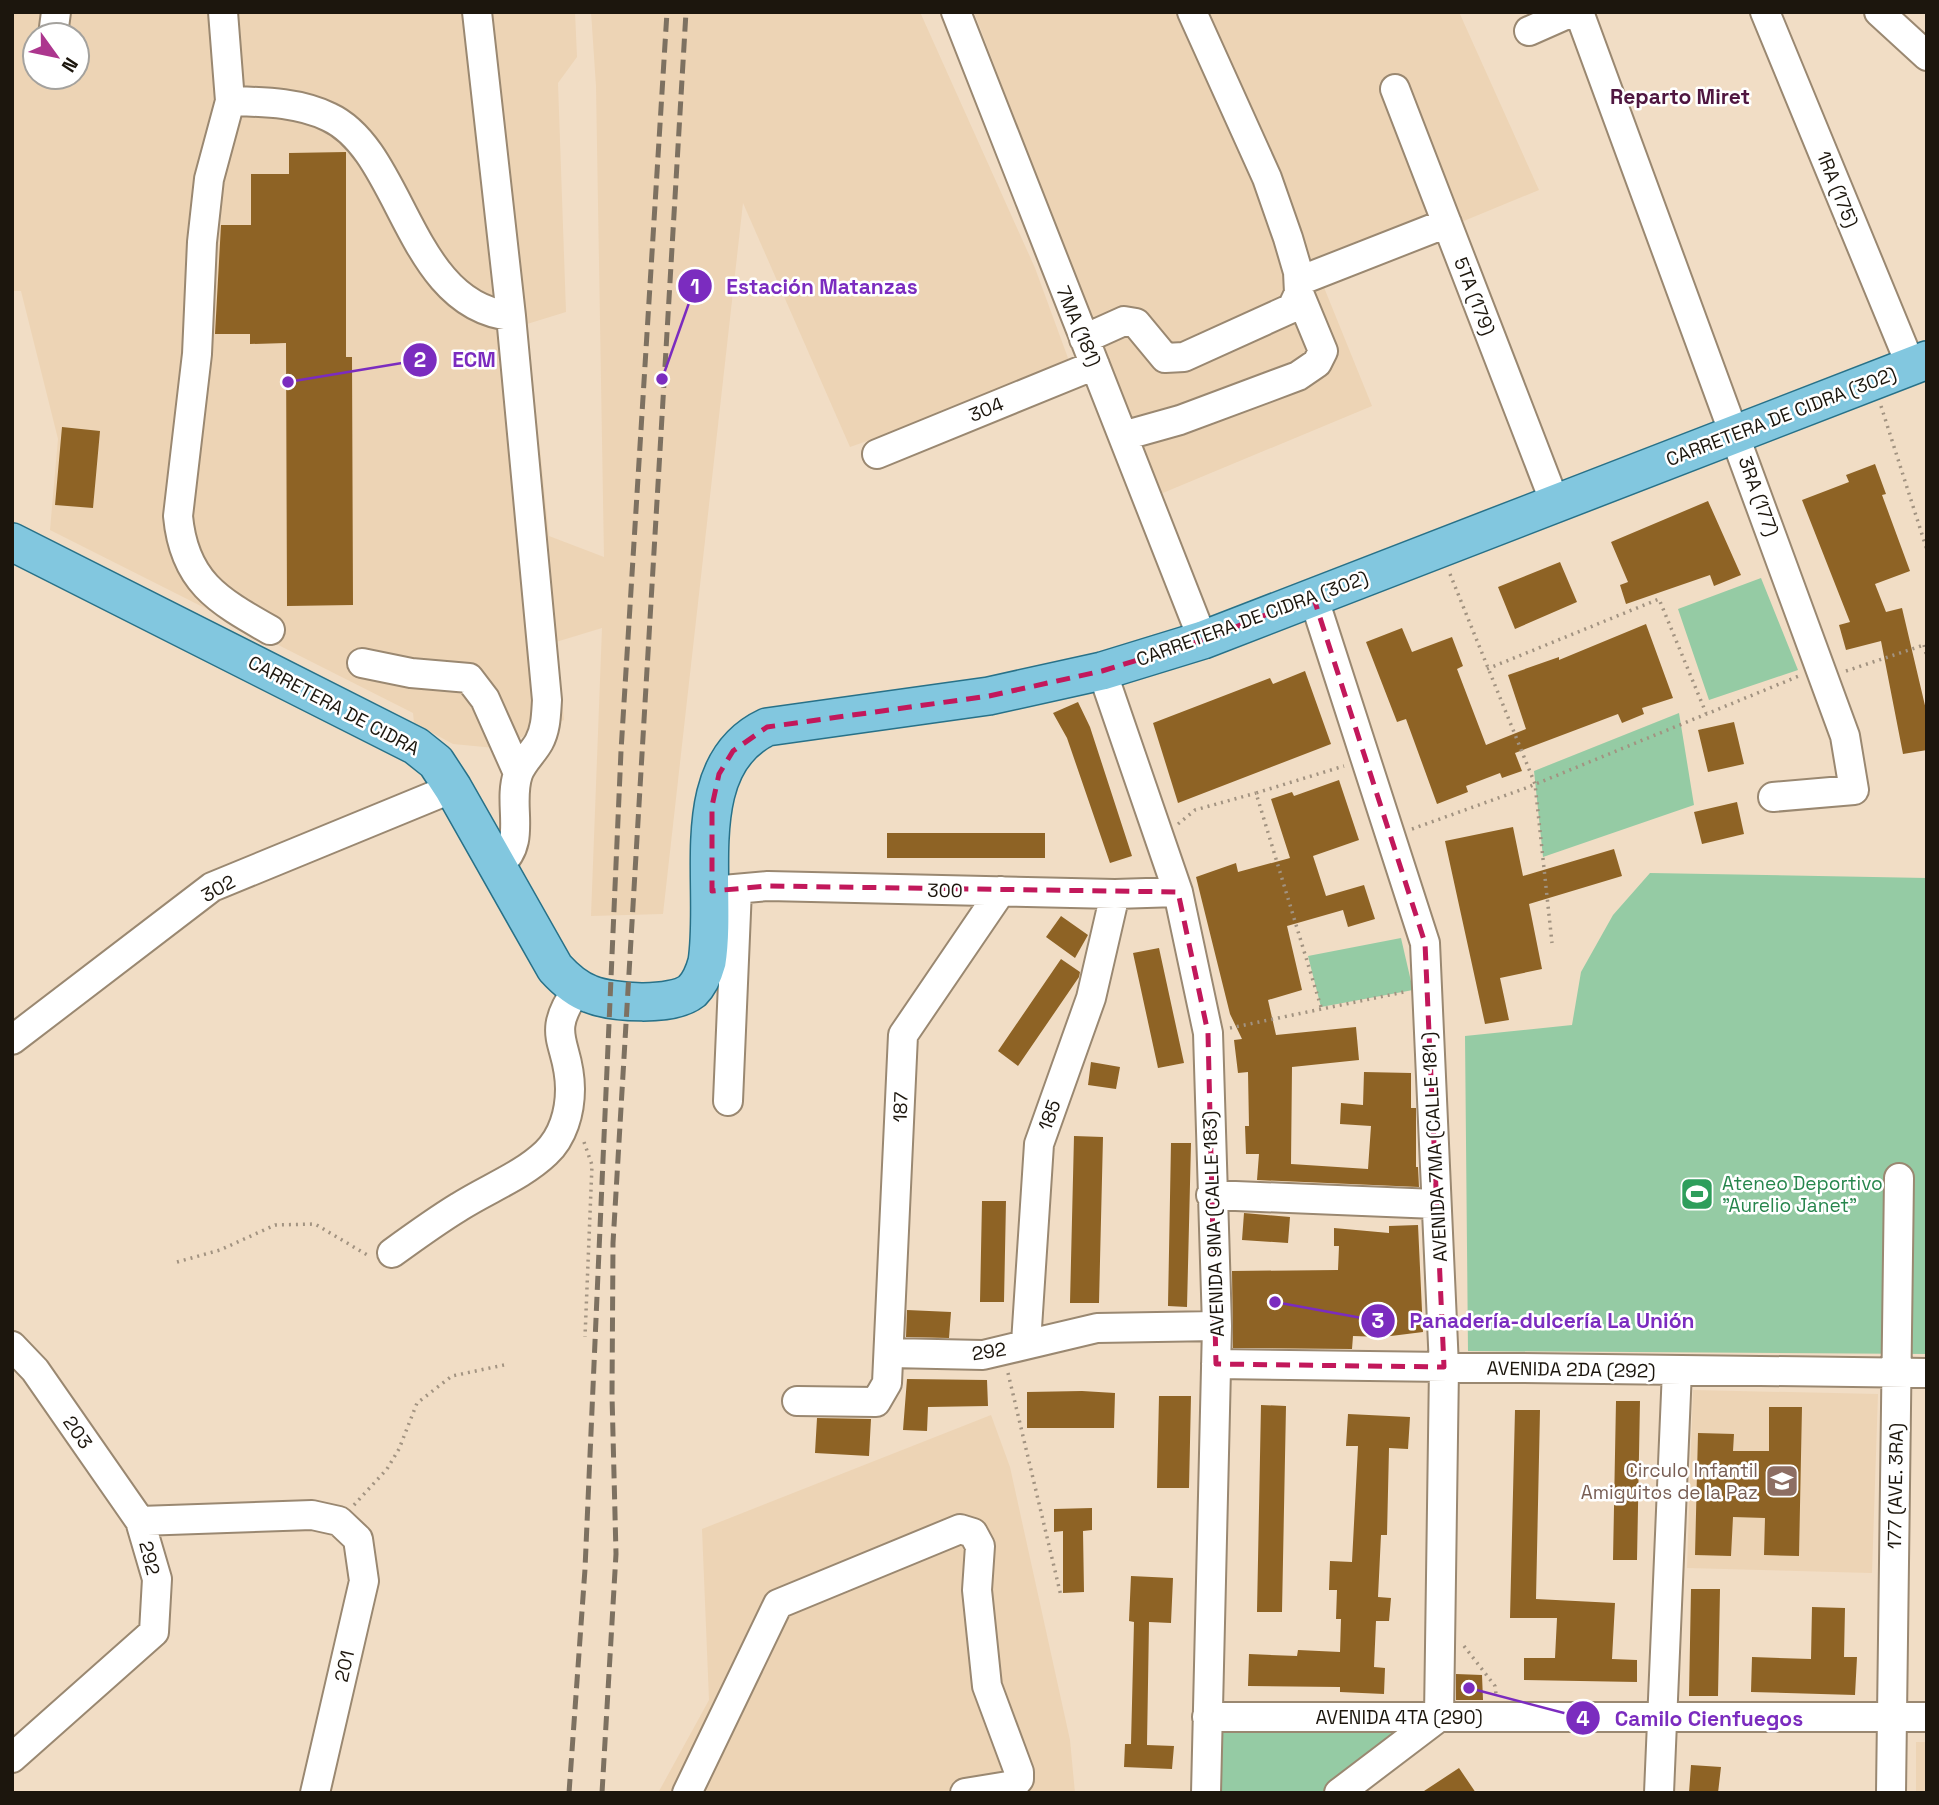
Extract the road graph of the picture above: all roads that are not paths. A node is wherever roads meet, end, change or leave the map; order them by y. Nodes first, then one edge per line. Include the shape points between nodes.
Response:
1 (223, 12) edge
2 (477, 12) edge
3 (956, 12) edge
4 (1192, 12) edge
5 (1572, 12) edge
6 (1579, 12) edge
7 (1765, 12) edge
8 (1879, 12) edge
9 (1529, 31) dead end
10 (1927, 56) edge
11 (1395, 89) dead end
12 (230, 101) junction
13 (1447, 223) junction
14 (1299, 287) junction
15 (511, 316) junction
16 (1084, 339) junction
17 (1919, 363) edge
18 (1095, 365) junction
19 (1736, 435) junction
20 (1123, 436) junction
21 (877, 454) dead end
22 (1555, 503) junction
23 (12, 542) edge
24 (1313, 596) junction
25 (270, 630) dead end
26 (1203, 640) junction
27 (362, 663) dead end
28 (1102, 671) junction
29 (518, 773) junction
30 (453, 788) junction
31 (1773, 797) dead end
32 (499, 865) junction
33 (724, 890) junction
34 (1001, 891) junction
35 (1178, 892) junction
36 (1115, 894) junction
37 (578, 988) junction
38 (635, 1001) joint
39 (12, 1040) edge
40 (728, 1101) dead end
41 (1899, 1178) dead end
42 (1211, 1195) junction
43 (1436, 1204) junction
44 (392, 1253) road end
45 (1217, 1326) junction
46 (12, 1346) edge
47 (1014, 1347) junction
48 (891, 1353) junction
49 (1216, 1364) junction
50 (1444, 1367) junction
51 (1677, 1370) junction
52 (1896, 1373) junction
53 (1927, 1373) edge
54 (797, 1401) dead end
55 (140, 1521) junction
56 (348, 1530) joint
57 (1208, 1717) junction
58 (1439, 1717) junction
59 (1662, 1717) junction
60 (1892, 1717) junction
61 (1927, 1717) edge
62 (12, 1758) edge
63 (315, 1793) edge
64 (687, 1793) edge
65 (965, 1793) edge
66 (1206, 1793) edge
67 (1339, 1793) edge
68 (1659, 1793) edge
69 (1891, 1793) edge

1 - 12 street
2 - 15 street
3 - 16 street, 7MA (181)
4 - 14 street via 1267,178
5 - 9 street
6 - 19 street, 3RA (177)
7 - 17 street, 1RA (175)
8 - 10 street
11 - 13 street, 5TA (179)
12 - 15 street via 279,102 331,117 348,129 365,149 433,266 480,308
12 - 25 street via 209,179 197,354 178,516 180,539 205,588 224,605
13 - 14 street
13 - 22 street, 5TA (179)
14 - 16 street via 1292,308 1284,313 1184,357 1165,358 1136,323 1124,321
14 - 20 street via 1323,351 1317,363 1298,376 1181,420
15 - 29 street via 547,700 539,742
16 - 18 street, 7MA (181)
17 - 19 main road, CARRETERA DE CIDRA (302)
18 - 20 street, 7MA (181)
18 - 21 street, 304
19 - 22 main road, CARRETERA DE CIDRA (302)
19 - 31 street, 3RA (177) via 1845,736 1854,790
20 - 26 street, 7MA (181)
22 - 24 main road, CARRETERA DE CIDRA (302)
23 - 30 main road, CARRETERA DE CIDRA via 401,737 436,762
24 - 26 main road, CARRETERA DE CIDRA (302)
24 - 43 street, AVENIDA 7MA (CALLE 181 ) via 1425,943
26 - 28 main road, CARRETERA DE CIDRA (302)
27 - 29 street via 469,678 485,699
28 - 33 main road, CARRETERA DE CIDRA (302) via 989,696 767,727 749,735 733,751 712,806
28 - 35 street, AVENIDA 9NA (CALLE 183)
29 - 32 street via 513,798 516,834 512,850
30 - 32 main road, CARRETERA DE CIDRA
30 - 39 street, 302 via 212,887
32 - 37 main road, CARRETERA DE CIDRA via 555,968
33 - 34 street, 300 via 768,886
33 - 38 main road, CARRETERA DE CIDRA (302) via 701,979 692,991 679,998
33 - 40 street
34 - 36 street, 300
34 - 48 street, 187 via 903,1035
35 - 36 street, 300
35 - 42 street, AVENIDA 9NA (CALLE 183) via 1208,1033
36 - 47 street, 185 via 1091,998 1039,1144
37 - 38 main road, CARRETERA DE CIDRA via 591,995
37 - 44 street via 559,1023 570,1085 565,1123 546,1154
41 - 52 street, 177 (AVE. 3RA)
42 - 43 street
42 - 45 street, AVENIDA 9NA (CALLE 183)
43 - 50 street, AVENIDA 7MA (CALLE 181 )
45 - 47 street, 292 via 1097,1328
45 - 49 street, AVENIDA 9NA (CALLE 183)
46 - 55 street, 203 via 35,1370
47 - 48 street, 292 via 983,1355
48 - 54 street via 887,1384 876,1402
49 - 50 street, AVENIDA 2DA (292)
49 - 57 street, AVENIDA 9NA (CALLE 183)
50 - 51 street, AVENIDA 2DA (292)
50 - 58 street, AVENIDA 7MA (CALLE 181 )
51 - 52 street, AVENIDA 2DA (292)
51 - 59 street
52 - 53 street, AVENIDA 2DA (292)
52 - 60 street, 177 (AVE. 3RA)
55 - 56 street, 292 via 312,1515
55 - 62 street, 292 via 156,1579 154,1632
56 - 63 street, 201 via 364,1581
57 - 58 street, AVENIDA 4TA (290)
57 - 66 street, AVENIDA 9NA (CALLE 183)
58 - 59 street, AVENIDA 4TA (290)
58 - 67 street
59 - 60 street, AVENIDA 4TA (290)
59 - 68 street
60 - 61 street, AVENIDA 4TA (290)
60 - 69 street, 177 (AVE. 3RA)
64 - 65 street via 778,1604 960,1529 973,1533 980,1546 977,1590 987,1686 1019,1772 1014,1785

